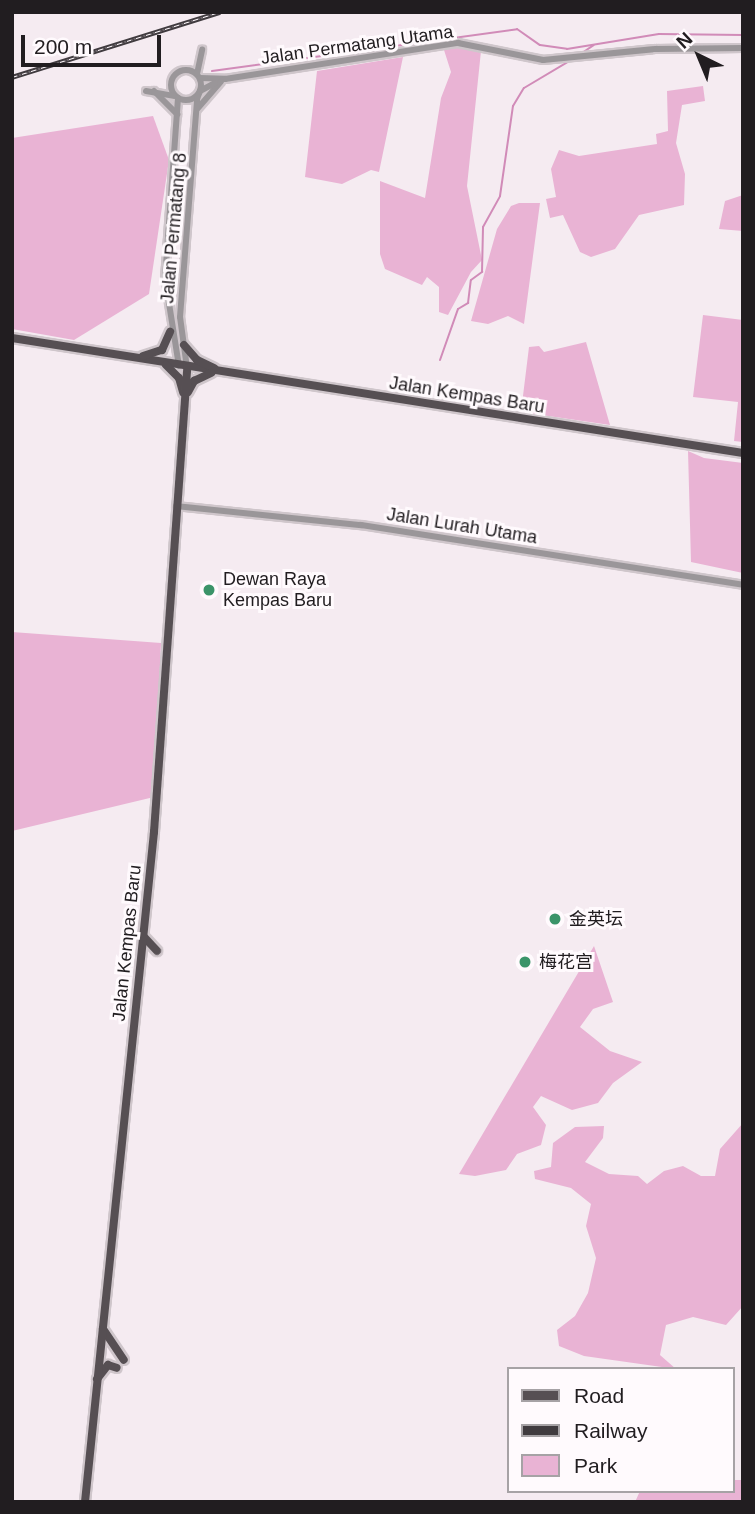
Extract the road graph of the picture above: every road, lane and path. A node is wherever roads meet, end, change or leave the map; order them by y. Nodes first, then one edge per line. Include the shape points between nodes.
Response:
1 (743, 48) edge
2 (186, 69) junction
3 (199, 76) junction
4 (225, 79) junction
5 (171, 80) junction
6 (154, 91) junction
7 (200, 91) junction
8 (176, 97) junction
9 (197, 110) junction
10 (178, 115) junction
11 (170, 331) junction
12 (12, 338) edge
13 (184, 345) junction
14 (133, 357) junction
15 (162, 363) junction
16 (183, 367) junction
17 (219, 371) junction
18 (184, 401) junction
19 (743, 453) edge
20 (176, 506) junction
21 (743, 585) edge
22 (144, 937) junction
23 (157, 951) dead end
24 (103, 1322) junction
25 (124, 1360) dead end
26 (117, 1368) dead end
27 (95, 1383) junction
28 (85, 1502) edge

1 - 4 street, Jalan Permatang Utama via 543,60 458,43
2 - 3 street
2 - 3 street via 202,50
2 - 5 street
3 - 4 street, Jalan Permatang Utama
3 - 7 street
4 - 7 street, Jalan Permatang Utama
4 - 9 street
5 - 6 street via 146,91
5 - 8 street
6 - 8 street
6 - 10 street
7 - 8 street via 190,100
7 - 9 street, Jalan Permatang 8
8 - 10 street
9 - 13 street, Jalan Permatang 8 via 180,317
10 - 11 street via 165,278
11 - 14 main road via 166,346 157,354
11 - 16 street
12 - 14 main road, Jalan Kempas Baru
13 - 16 street, Jalan Permatang 8
13 - 17 main road via 197,360
14 - 15 main road, Jalan Kempas Baru
15 - 16 main road, Jalan Kempas Baru
15 - 18 main road via 179,378
16 - 17 main road, Jalan Kempas Baru
16 - 18 main road, Jalan Kempas Baru
17 - 18 main road via 194,381
17 - 19 main road, Jalan Kempas Baru
18 - 20 main road, Jalan Kempas Baru
20 - 21 street, Jalan Lurah Utama via 376,527
20 - 22 main road, Jalan Kempas Baru
22 - 23 main road
22 - 24 main road, Jalan Kempas Baru
24 - 25 main road via 105,1335
24 - 27 main road, Jalan Kempas Baru
26 - 27 main road via 108,1364
27 - 28 main road, Jalan Kempas Baru

